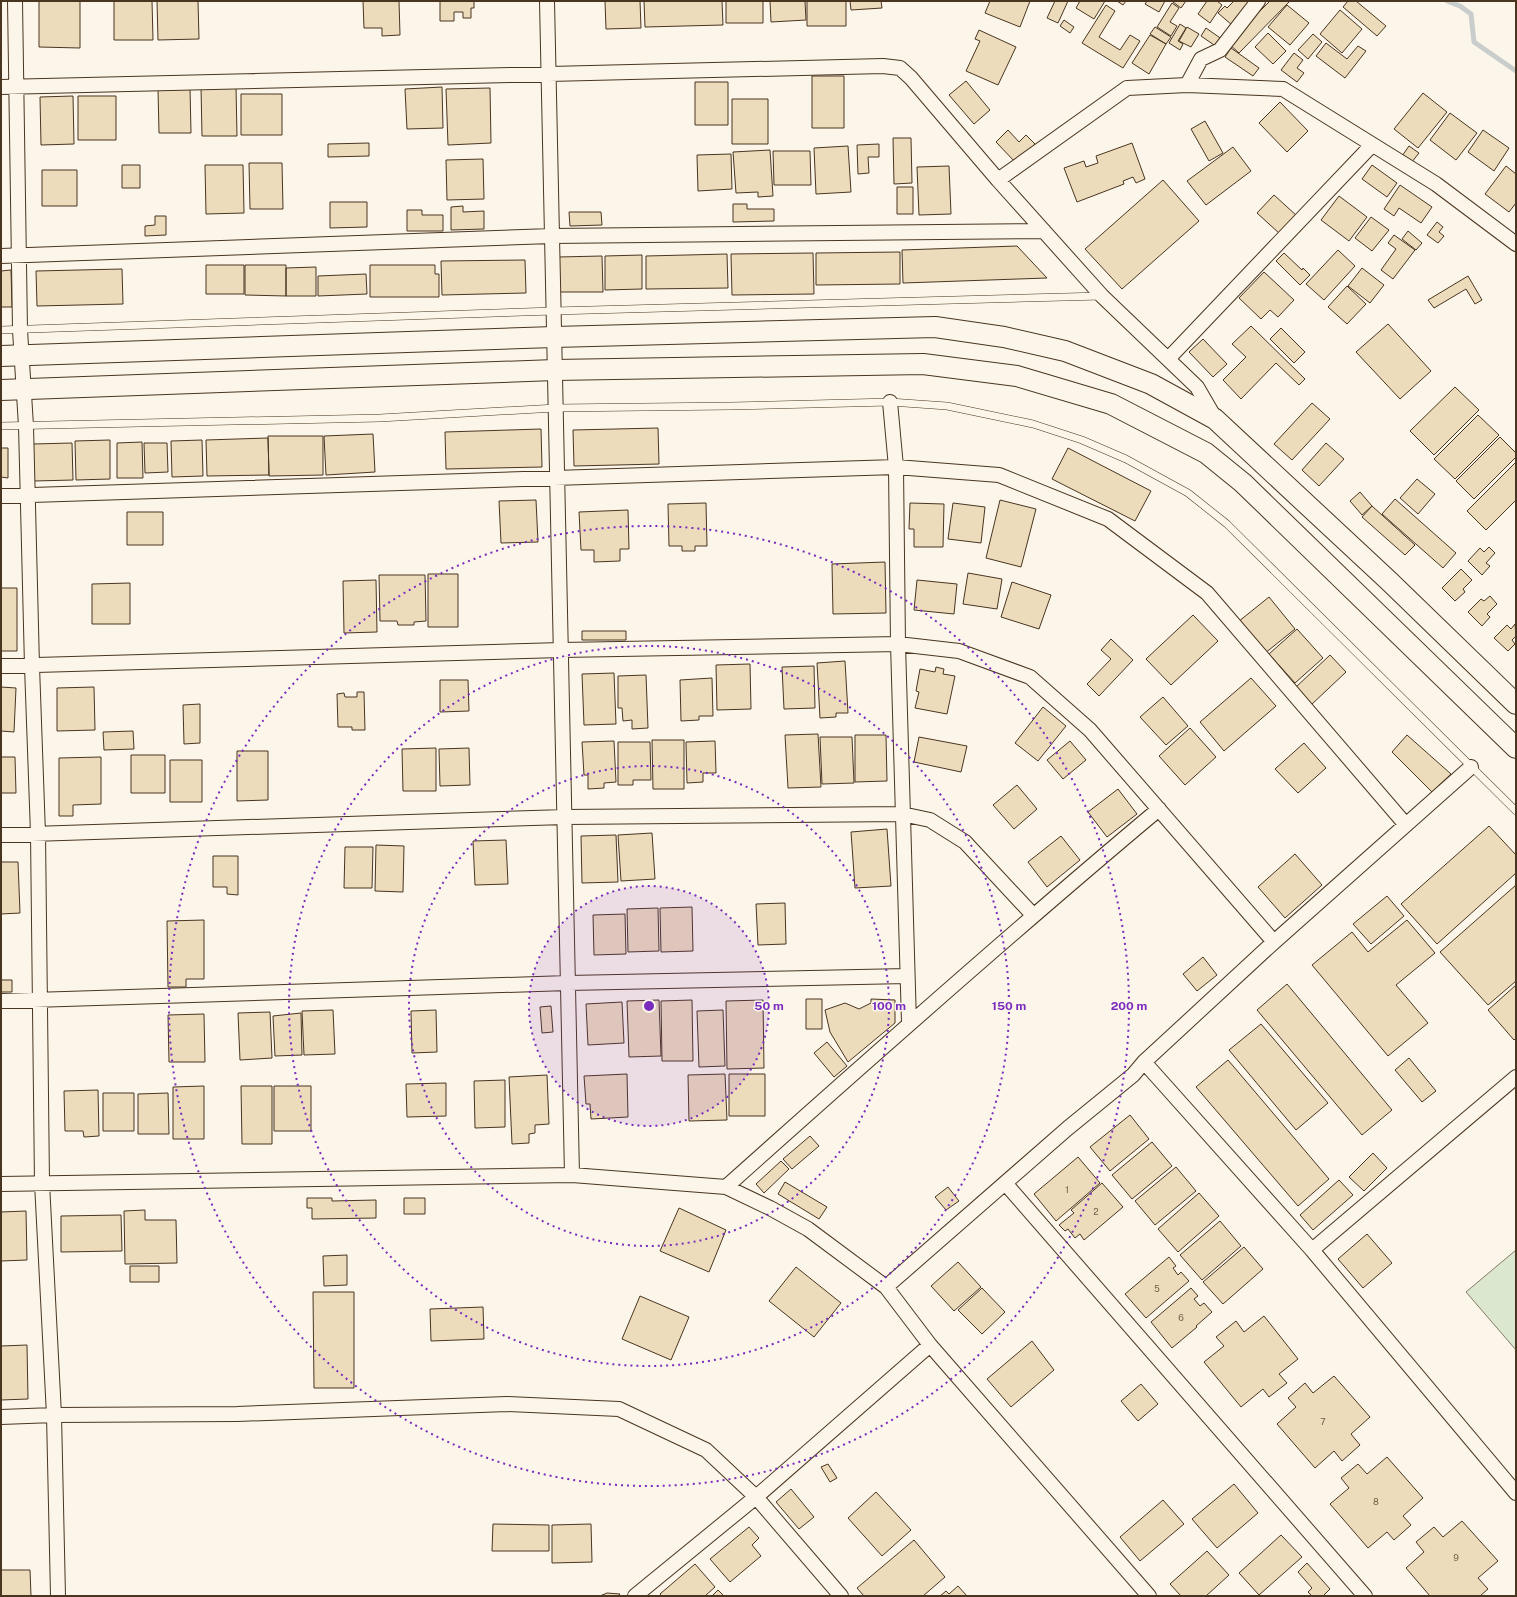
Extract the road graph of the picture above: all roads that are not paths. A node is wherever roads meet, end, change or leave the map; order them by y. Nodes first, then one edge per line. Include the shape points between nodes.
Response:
1 (16, 1) edge
2 (547, 1) edge
3 (1258, 1) edge
4 (548, 74) junction
5 (1187, 85) junction
6 (17, 87) junction
7 (1, 88) edge
8 (1372, 145) junction
9 (998, 180) junction
10 (1044, 231) junction
11 (552, 236) junction
12 (1516, 244) edge
13 (1, 256) edge
14 (18, 256) junction
15 (1102, 296) junction
16 (554, 311) junction
17 (1, 330) edge
18 (20, 330) junction
19 (554, 337) junction
20 (1, 356) edge
21 (22, 356) junction
22 (1168, 359) junction
23 (555, 370) junction
24 (1, 390) edge
25 (24, 390) junction
26 (890, 402) junction
27 (556, 408) junction
28 (1215, 419) junction
29 (1, 426) edge
30 (26, 426) junction
31 (896, 467) junction
32 (557, 478) junction
33 (1, 496) edge
34 (28, 496) junction
35 (898, 644) junction
36 (561, 650) junction
37 (1, 666) edge
38 (32, 666) junction
39 (1516, 704) edge
40 (1516, 748) edge
41 (1471, 767) junction
42 (1159, 809) junction
43 (1516, 811) edge
44 (902, 814) junction
45 (565, 817) junction
46 (1406, 825) junction
47 (38, 834) junction
48 (1, 835) edge
49 (1033, 915) junction
50 (1274, 942) junction
51 (907, 976) junction
52 (568, 983) junction
53 (41, 1000) junction
54 (1, 1001) edge
55 (909, 1023) junction
56 (1144, 1062) junction
57 (1516, 1077) edge
58 (572, 1175) junction
59 (42, 1183) junction
60 (1005, 1183) junction
61 (1, 1184) edge
62 (726, 1187) junction
63 (1312, 1250) junction
64 (886, 1287) junction
65 (930, 1345) junction
66 (54, 1415) junction
67 (1, 1417) edge
68 (1516, 1493) edge
69 (756, 1497) junction
70 (58, 1596) edge
71 (635, 1596) edge
72 (841, 1596) edge
73 (1149, 1596) edge
74 (1365, 1596) edge

1 - 6 street
2 - 4 street
3 - 5 street via 1220,50 1201,59
4 - 6 street
4 - 9 street via 883,66 900,68
4 - 11 street
5 - 8 street via 1283,89
5 - 9 street via 1126,88
6 - 7 street
6 - 14 street
8 - 12 street via 1436,184
8 - 22 street
9 - 10 street
10 - 11 street
10 - 15 street
11 - 14 street
11 - 16 street
13 - 14 street
14 - 18 street
15 - 16 lane
15 - 22 street
16 - 18 lane
16 - 19 street
17 - 18 lane
18 - 21 street
19 - 21 street
19 - 23 street
19 - 28 street via 934,327 1004,336 1065,351 1151,384
20 - 21 street
21 - 25 street
22 - 28 street via 1197,387
23 - 25 street
23 - 27 street
23 - 40 street via 924,364 1017,376 1111,404 1206,453 1243,483
24 - 25 street
25 - 30 street
26 - 27 lane
26 - 31 street
26 - 41 lane via 947,406 1033,424 1082,440 1126,459 1188,493 1227,524
27 - 30 lane via 380,418
27 - 32 street
28 - 39 street
29 - 30 lane
30 - 34 street
31 - 32 street
31 - 35 street
31 - 46 street via 999,475 1108,519 1207,593
32 - 34 street
32 - 36 street
33 - 34 street
34 - 38 street
35 - 36 street
35 - 42 street via 959,651 1030,677 1090,730
35 - 44 street
36 - 38 street
36 - 45 street
37 - 38 street
38 - 47 street
41 - 43 lane
41 - 46 street
42 - 49 street
42 - 50 street
44 - 45 street
44 - 49 street via 930,820 965,842
44 - 51 street
45 - 47 street
45 - 52 street
46 - 50 street
47 - 48 street
47 - 53 street
49 - 55 street
50 - 56 street
51 - 52 street
51 - 55 street
52 - 53 street
52 - 58 street
53 - 54 street
53 - 59 street
55 - 62 street
56 - 60 street via 1133,1075
56 - 63 street
57 - 63 street
58 - 59 street
58 - 62 street
59 - 61 street
59 - 66 street
60 - 64 street
60 - 74 street
62 - 64 street via 808,1229
63 - 68 street
64 - 65 street
65 - 69 street
65 - 73 street
66 - 67 street
66 - 69 street via 237,1414 507,1404 619,1409 706,1450
66 - 70 street
69 - 71 street
69 - 72 street

